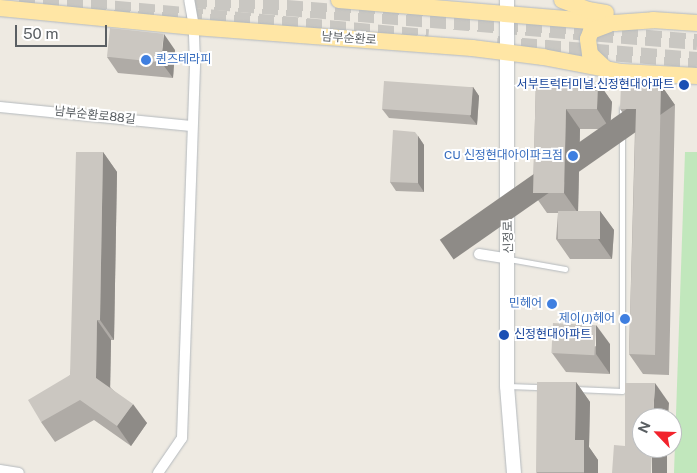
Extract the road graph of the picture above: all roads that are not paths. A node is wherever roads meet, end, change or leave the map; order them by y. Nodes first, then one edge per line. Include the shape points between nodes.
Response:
1 (188, 0) edge
2 (339, 0) edge
3 (463, 0) edge
4 (562, 0) edge
5 (507, 7) edge
6 (0, 8) edge
7 (425, 8) junction
8 (652, 20) junction
9 (614, 23) junction
10 (697, 23) edge
11 (194, 27) junction
12 (508, 54) junction
13 (606, 69) junction
14 (697, 76) edge
15 (622, 100) edge
16 (0, 107) edge
17 (191, 126) junction
18 (479, 254) dead end
19 (509, 259) junction
20 (565, 269) dead end
21 (507, 386) junction
22 (545, 387) edge
23 (564, 388) edge
24 (0, 470) edge
25 (19, 473) edge
26 (158, 473) edge
27 (514, 473) edge

1 - 11 street
2 - 7 main road
3 - 7 main road
4 - 8 main road via 588,10
5 - 7 main road
5 - 9 main road
5 - 12 main road, 신정로
6 - 11 main road, 남부순환로
8 - 9 main road
8 - 10 main road
9 - 13 main road via 591,31 588,39 590,54
11 - 12 main road, 남부순환로 via 472,48
11 - 17 street
12 - 13 main road, 남부순환로
12 - 19 main road, 신정로
13 - 14 main road, 남부순환로 via 622,76
15 - 23 lane via 622,391
16 - 17 street, 남부순환로88길
17 - 26 street via 182,438
18 - 19 street
19 - 20 lane
19 - 21 main road, 신정로
21 - 22 lane
21 - 27 main road, 신정로
24 - 25 street

